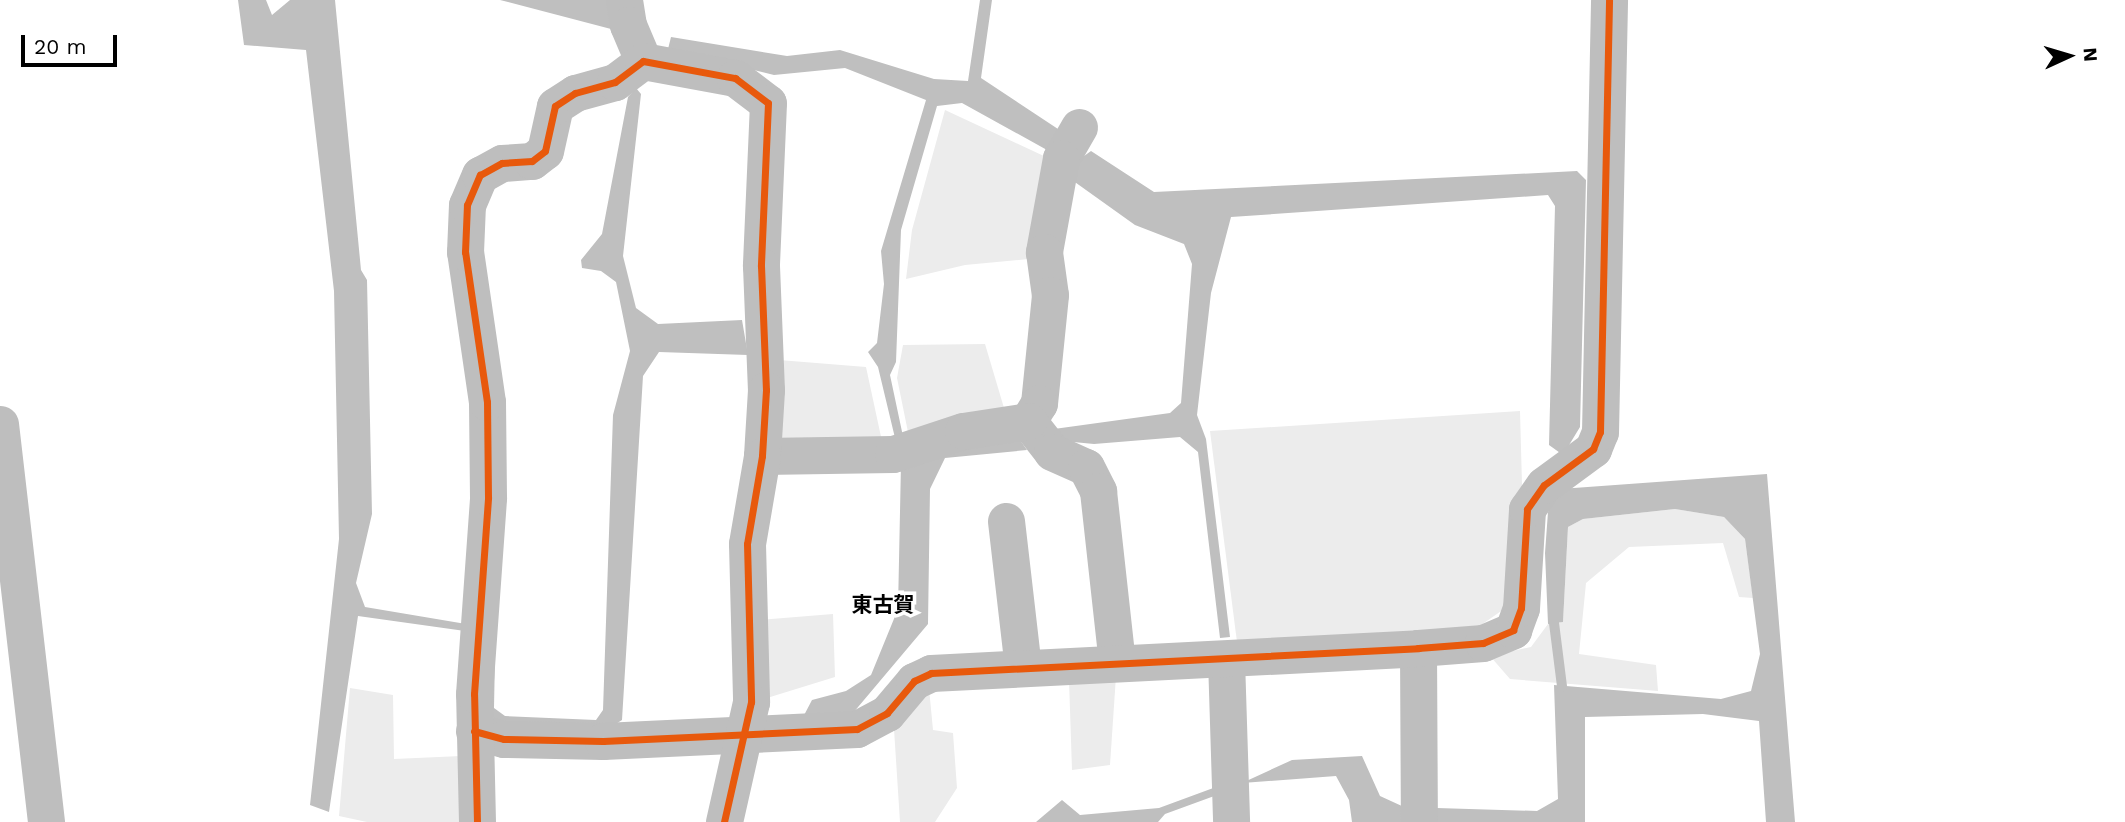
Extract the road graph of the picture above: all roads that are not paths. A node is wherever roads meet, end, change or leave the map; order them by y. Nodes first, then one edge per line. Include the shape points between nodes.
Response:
1 (624, 0) edge
2 (1609, 0) edge
3 (643, 61) junction
4 (1079, 127) dead end
5 (1028, 422) junction
6 (0, 424) edge
7 (762, 456) junction
8 (1006, 521) dead end
9 (1418, 648) junction
10 (1226, 659) junction
11 (1117, 662) junction
12 (1023, 667) junction
13 (474, 731) junction
14 (745, 736) junction
15 (1419, 809) edge
16 (46, 822) edge
17 (477, 822) edge
18 (724, 822) edge
19 (1231, 822) edge

1 - 3 street via 628,25
2 - 9 street via 1600,432 1593,449 1544,485 1527,509 1521,608 1513,630 1483,643
3 - 7 street via 735,78 768,103 761,266 766,390
3 - 13 street via 615,82 575,93 555,106 545,151 532,161 502,163 480,175 467,205 466,252 487,402 488,497
4 - 5 street via 1061,158 1044,252 1050,295 1039,403
5 - 7 street via 962,431 902,452
5 - 11 street via 1052,452 1086,467 1098,491
6 - 16 street
7 - 14 street via 747,544 751,702
8 - 12 street
9 - 10 street
9 - 15 street
10 - 11 street
10 - 19 street
11 - 12 street
12 - 14 street via 931,673 914,681 887,713 857,729
13 - 14 street via 504,739 590,741
13 - 17 street
14 - 18 street

